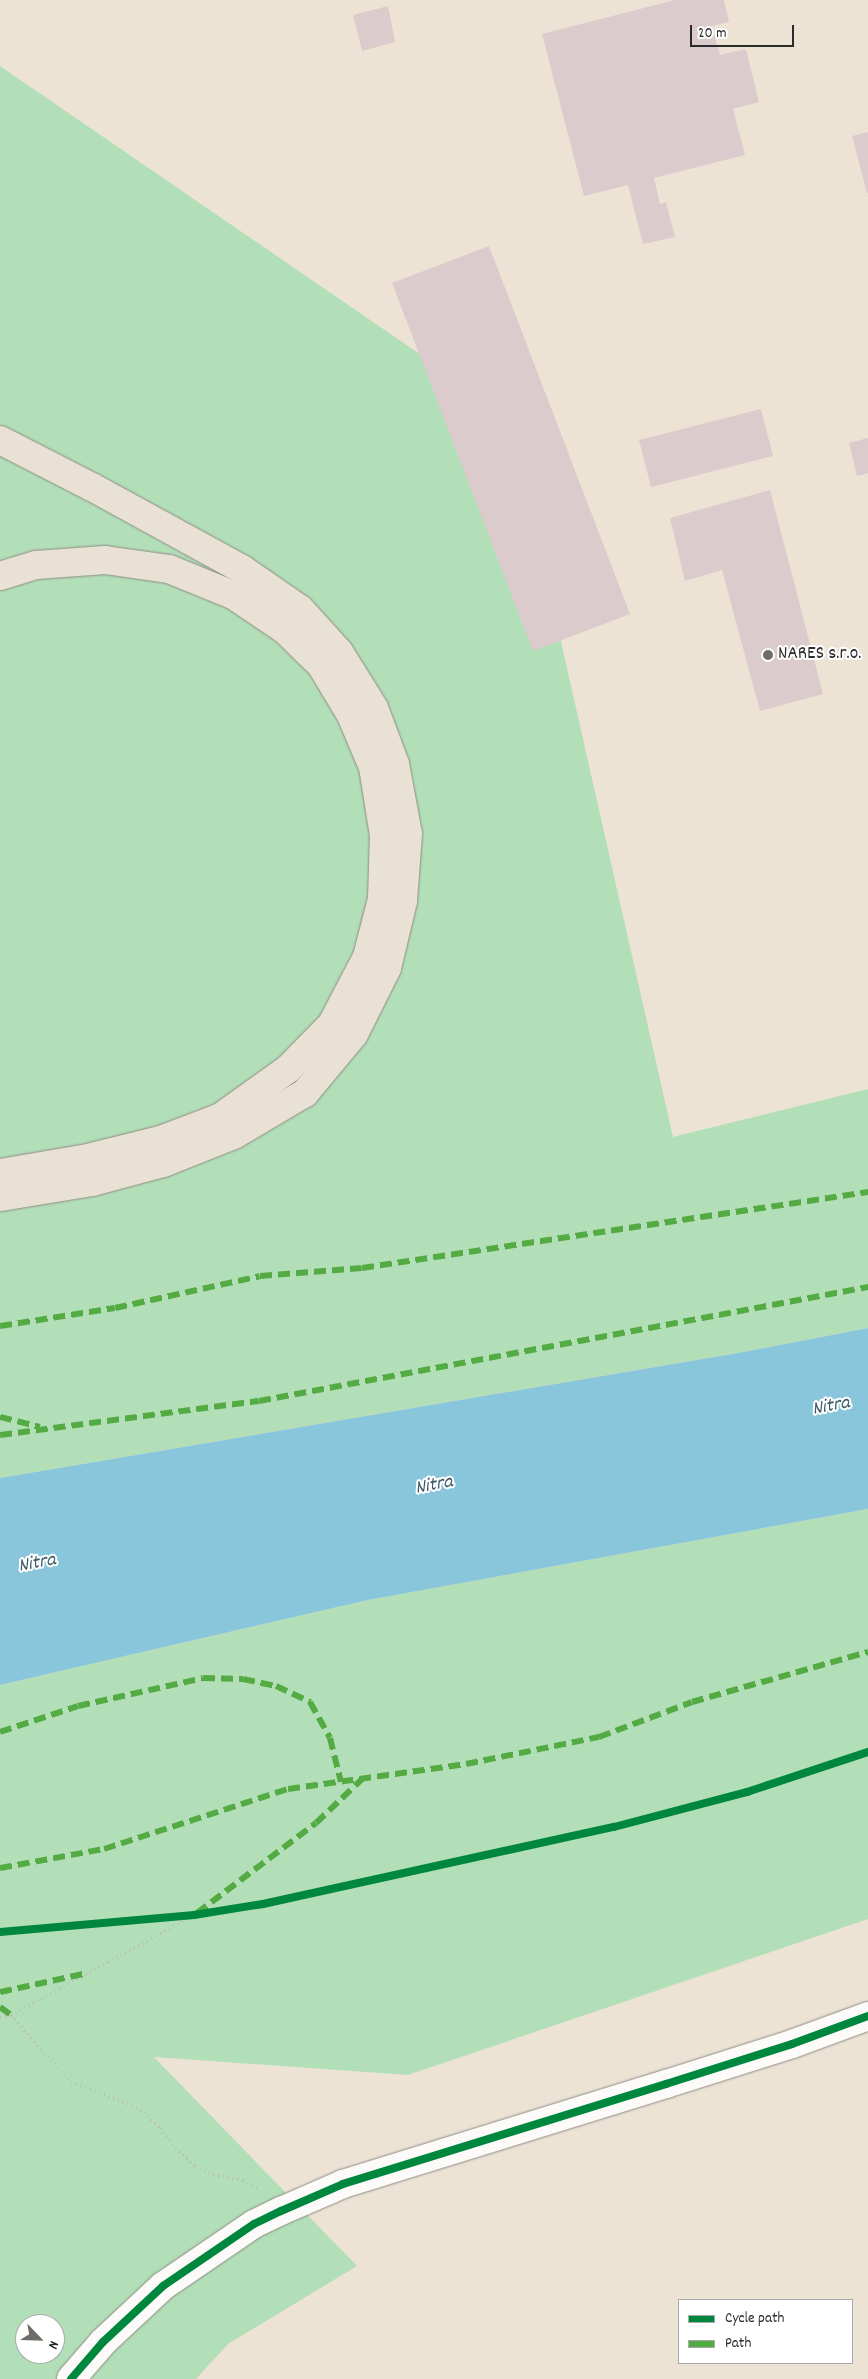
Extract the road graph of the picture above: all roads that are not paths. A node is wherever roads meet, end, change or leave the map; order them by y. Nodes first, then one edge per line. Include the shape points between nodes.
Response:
1 (0, 440) edge
2 (0, 576) edge
3 (0, 1173) edge
4 (0, 1197) edge
5 (868, 2016) edge
6 (71, 2379) edge

1 - 4 highway via 242,569 300,610 339,652 374,708 395,764 408,834 403,902 387,968 354,1034 305,1093 234,1135 163,1163 92,1182
2 - 3 highway via 36,565 105,560 169,569 232,595 278,625 322,665 351,715 373,767 384,836 382,898 366,957 332,1024 288,1069 221,1117 160,1140 88,1158
5 - 6 street via 684,2079 343,2184 281,2211 254,2224 163,2286 103,2342

